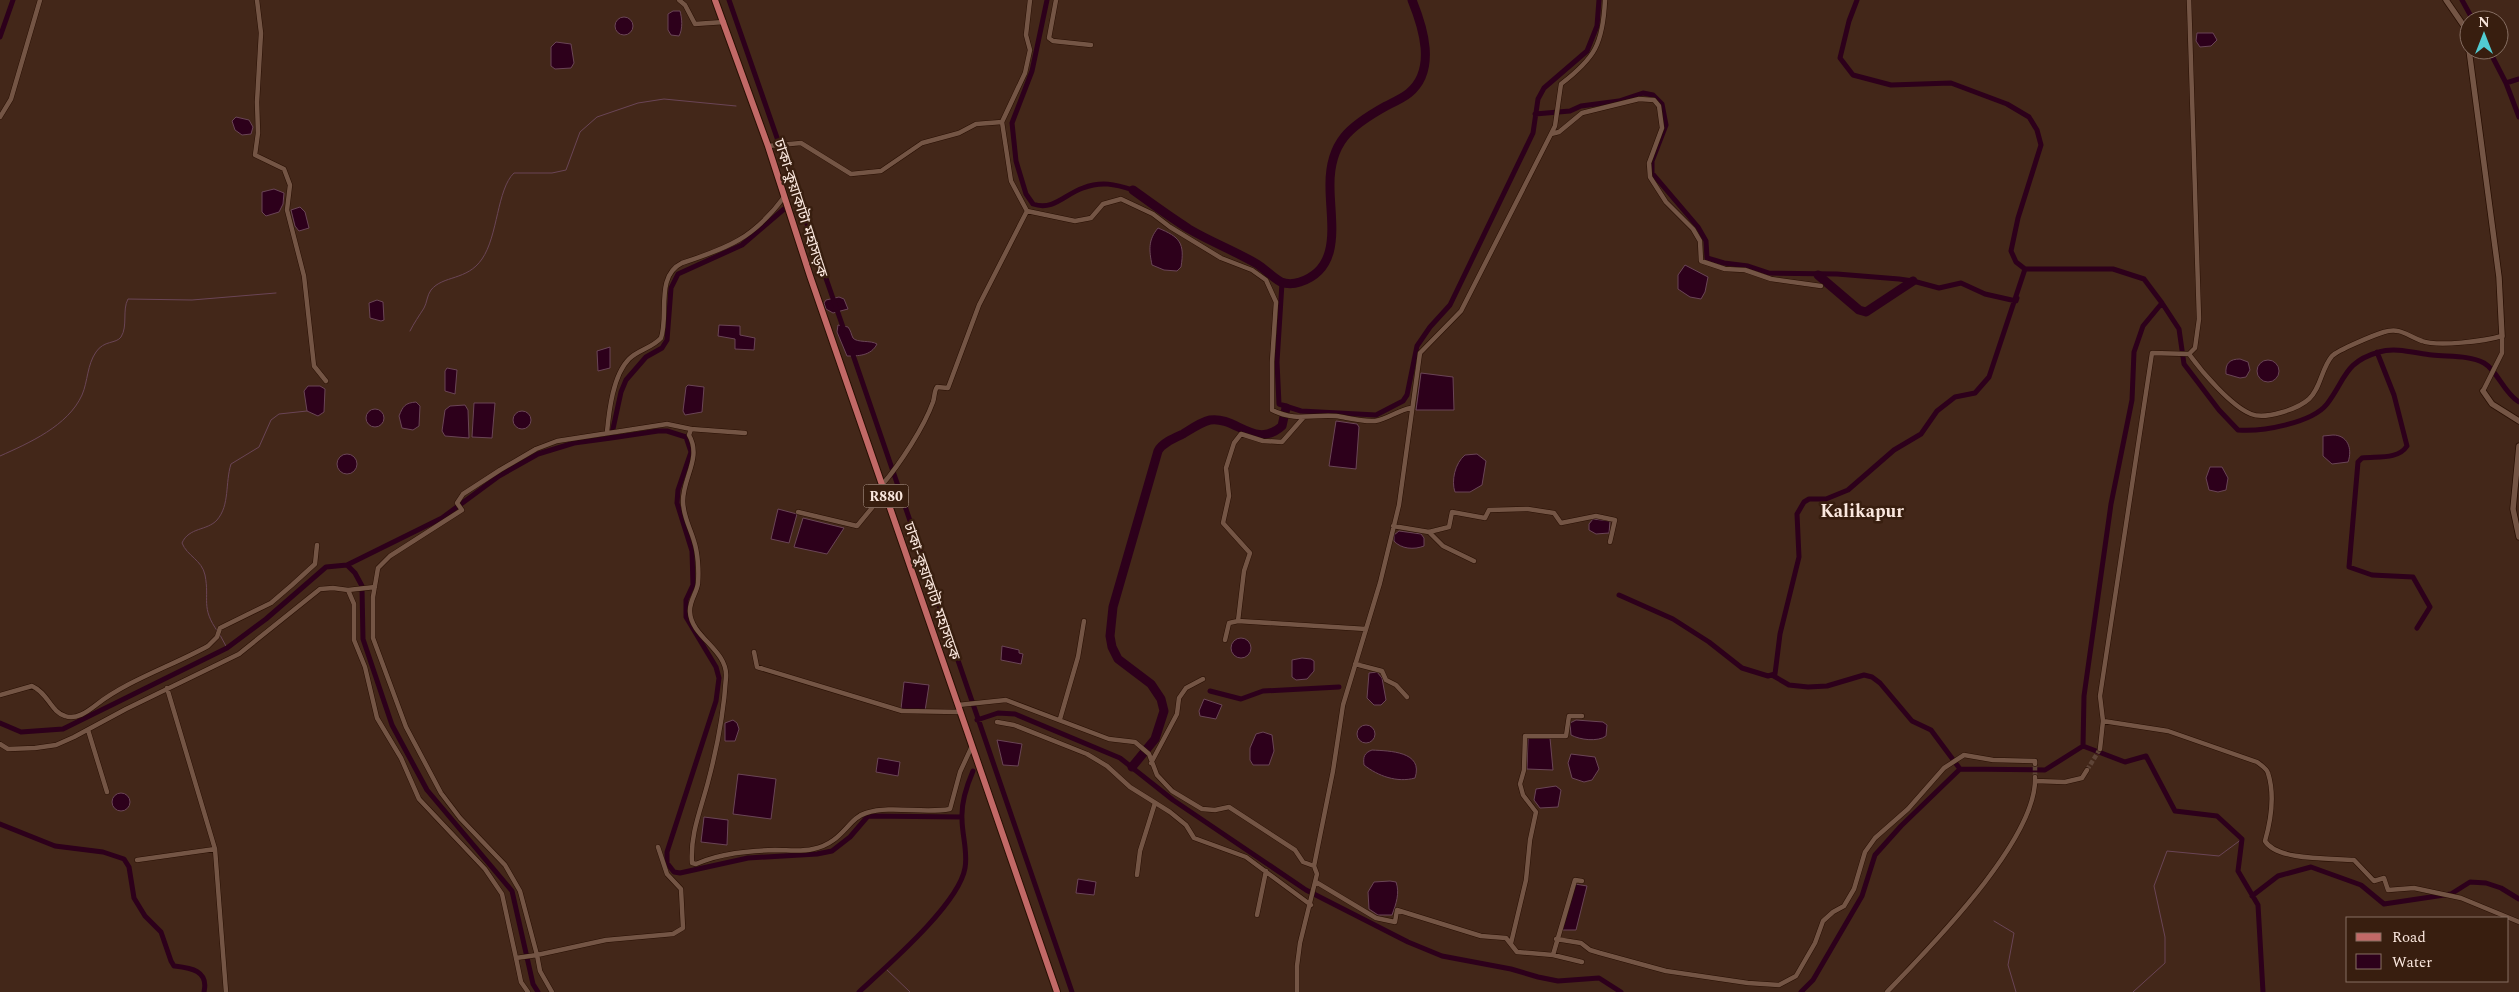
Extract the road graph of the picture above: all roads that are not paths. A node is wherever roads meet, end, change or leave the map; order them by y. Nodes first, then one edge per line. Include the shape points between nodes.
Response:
1 (40, 0) edge
2 (257, 0) edge
3 (679, 0) edge
4 (715, 0) edge
5 (1030, 0) edge
6 (1056, 0) edge
7 (1605, 0) edge
8 (2189, 0) edge
9 (2446, 0) edge
10 (2459, 19) edge
11 (724, 22) junction
12 (1091, 45) dead end
13 (2471, 60) edge
14 (0, 117) edge
15 (1002, 122) junction
16 (1551, 134) junction
17 (768, 146) junction
18 (784, 198) junction
19 (1027, 210) junction
20 (1821, 286) dead end
21 (2502, 336) junction
22 (2189, 354) junction
23 (326, 381) dead end
24 (2483, 391) joint
25 (1411, 408) junction
26 (1303, 418) junction
27 (2519, 421) edge
28 (691, 429) junction
29 (607, 432) junction
30 (745, 433) dead end
31 (2519, 446) edge
32 (882, 485) junction
33 (885, 492) junction
34 (798, 512) dead end
35 (2516, 517) edge
36 (1393, 526) junction
37 (1429, 532) junction
38 (2519, 537) edge
39 (1610, 542) dead end
40 (317, 546) dead end
41 (1474, 561) dead end
42 (375, 587) junction
43 (348, 590) junction
44 (1084, 621) dead end
45 (1236, 621) junction
46 (1366, 629) junction
47 (1225, 640) dead end
48 (754, 652) dead end
49 (1355, 664) junction
50 (1203, 678) dead end
51 (167, 688) junction
52 (0, 695) edge
53 (1407, 697) dead end
54 (959, 709) junction
55 (1582, 716) dead end
56 (1060, 720) junction
57 (2103, 721) junction
58 (997, 722) dead end
59 (88, 730) junction
60 (0, 744) edge
61 (972, 746) junction
62 (2100, 749) tunnel mouth
63 (1151, 763) junction
64 (2036, 764) dead end
65 (2087, 770) tunnel mouth
66 (107, 792) dead end
67 (1155, 803) junction
68 (658, 847) dead end
69 (215, 849) junction
70 (137, 860) dead end
71 (1314, 866) junction
72 (1266, 871) junction
73 (1137, 875) dead end
74 (1582, 881) dead end
75 (1316, 882) junction
76 (1311, 905) junction
77 (1257, 915) dead end
78 (2507, 917) edge
79 (1556, 939) junction
80 (1511, 944) junction
81 (535, 955) junction
82 (1553, 955) junction
83 (516, 958) junction
84 (1582, 962) dead end
85 (226, 992) edge
86 (528, 992) edge
87 (552, 992) edge
88 (1057, 992) edge
89 (1296, 992) edge
90 (1887, 992) edge

1 - 14 street via 10,98
2 - 23 street via 261,33 255,155 284,169 290,185 287,210 304,276 314,366
3 - 11 street via 695,24
4 - 11 main road, ঢাকা-কুয়াকাটা মহাসড়ক / R880
5 - 15 street via 1026,35 1030,50 1025,73
6 - 12 street via 1049,38
7 - 16 street via 1597,46 1588,61 1561,84
8 - 22 street via 2199,319 2195,348
9 - 10 street
11 - 17 main road, ঢাকা-কুয়াকাটা মহাসড়ক / R880
13 - 21 street via 2499,277
15 - 17 street via 976,124 959,133 922,143 881,171 851,174 801,143
15 - 19 street via 1011,181
16 - 20 street via 1559,132 1582,113 1639,99 1654,100 1659,106 1662,128 1649,163 1650,177 1666,202 1697,235 1701,261 1770,279
16 - 25 street via 1461,311 1420,353
17 - 18 main road, ঢাকা-কুয়াকাটা মহাসড়ক / R880
18 - 29 street via 746,237 673,269 668,278 661,338 630,358 621,371
18 - 32 main road, ঢাকা-কুয়াকাটা মহাসড়ক / R880
19 - 26 street via 1075,221 1091,218 1104,204 1121,199 1153,214 1221,258 1252,270 1266,280 1276,302 1272,410
19 - 32 street via 979,305 948,388 937,386 933,402 910,446
21 - 22 street via 2474,342 2429,342 2398,329 2383,332 2333,355 2318,387 2304,403 2282,413 2254,416 2241,409 2210,380
21 - 24 street via 2502,352
22 - 57 street via 2152,353 2100,696
24 - 27 street via 2492,404
25 - 26 street via 1376,421 1334,416
25 - 36 street via 1404,476
26 - 45 street via 1282,442 1263,442 1241,434 1234,442 1226,468 1229,496 1223,523 1250,553
28 - 29 street via 667,424
28 - 30 street
28 - 61 street via 689,435 694,460 685,488 684,504 695,544 698,583 690,614 696,627 718,654 726,674 708,784 697,815 692,863 726,854 809,850 826,846 866,812 950,810 960,772
29 - 42 street via 548,444 463,494 459,505 462,510 383,562 378,568
31 - 35 street
32 - 33 main road, ঢাকা-কুয়াকাটা মহাসড়ক / R880
33 - 34 street via 856,526
33 - 54 main road, ঢাকা-কুয়াকাটা মহাসড়ক / R880
35 - 38 street
36 - 37 street
36 - 46 street
37 - 39 street via 1449,528 1452,512 1485,518 1489,510 1528,509 1554,513 1562,522 1596,516 1615,520
37 - 41 street via 1443,546
40 - 52 street via 314,564 271,603 220,628 208,646 115,692 83,714 70,718 63,716 45,694 32,686
42 - 43 street
42 - 81 street via 373,638 406,727 450,806 505,865 520,891
43 - 51 street via 320,589 239,654
43 - 83 street via 354,604 354,640 380,724 419,798 485,869 502,894
44 - 56 street via 1078,657
45 - 46 street
45 - 47 street via 1229,623
46 - 49 street
48 - 54 street via 757,666 894,709 937,713
49 - 53 street via 1382,672 1386,680
49 - 71 street via 1343,705
50 - 63 street via 1186,688 1179,698 1177,714
51 - 59 street
51 - 69 street
54 - 56 street via 1006,700
54 - 61 main road, ঢাকা-কুয়াকাটা মহাসড়ক / R880
55 - 80 street via 1569,716 1566,736 1525,736 1524,770 1520,784 1536,812 1526,880
56 - 63 street via 1109,739 1135,742 1149,754
57 - 62 street
57 - 78 street via 2168,731 2257,762 2268,771 2270,785 2272,807 2265,841 2269,847 2286,854 2354,860 2374,882 2384,878 2388,890 2414,888 2433,891 2462,898
58 - 67 street via 1014,725 1088,754 1108,766 1130,788
59 - 60 street via 56,745 8,749
59 - 66 street
61 - 88 main road, ঢাকা-কুয়াকাটা মহাসড়ক / R880
63 - 71 street via 1164,784 1181,797 1202,809 1229,807 1295,850 1303,862
64 - 79 street via 2036,761 1993,760 1964,755 1944,768 1908,810 1875,838 1865,852 1854,889 1844,906 1823,921 1815,943 1796,976 1779,985 1666,971 1595,952 1581,943
65 - 90 street via 2082,778 2065,782 2035,779 2029,809 2007,851 1959,916
67 - 72 street via 1186,825 1194,838 1246,858
67 - 73 street via 1140,851
68 - 81 street via 667,874 681,889 683,928 673,934 606,940
69 - 70 street
69 - 85 street
71 - 75 street
72 - 76 street
72 - 77 street
74 - 79 street via 1575,880
75 - 76 street
75 - 80 street via 1376,918 1395,922 1397,910 1481,936 1506,938
76 - 89 street via 1300,943
79 - 82 street
80 - 82 street via 1516,952
81 - 83 street
81 - 87 street
82 - 84 street
83 - 86 street via 521,982

